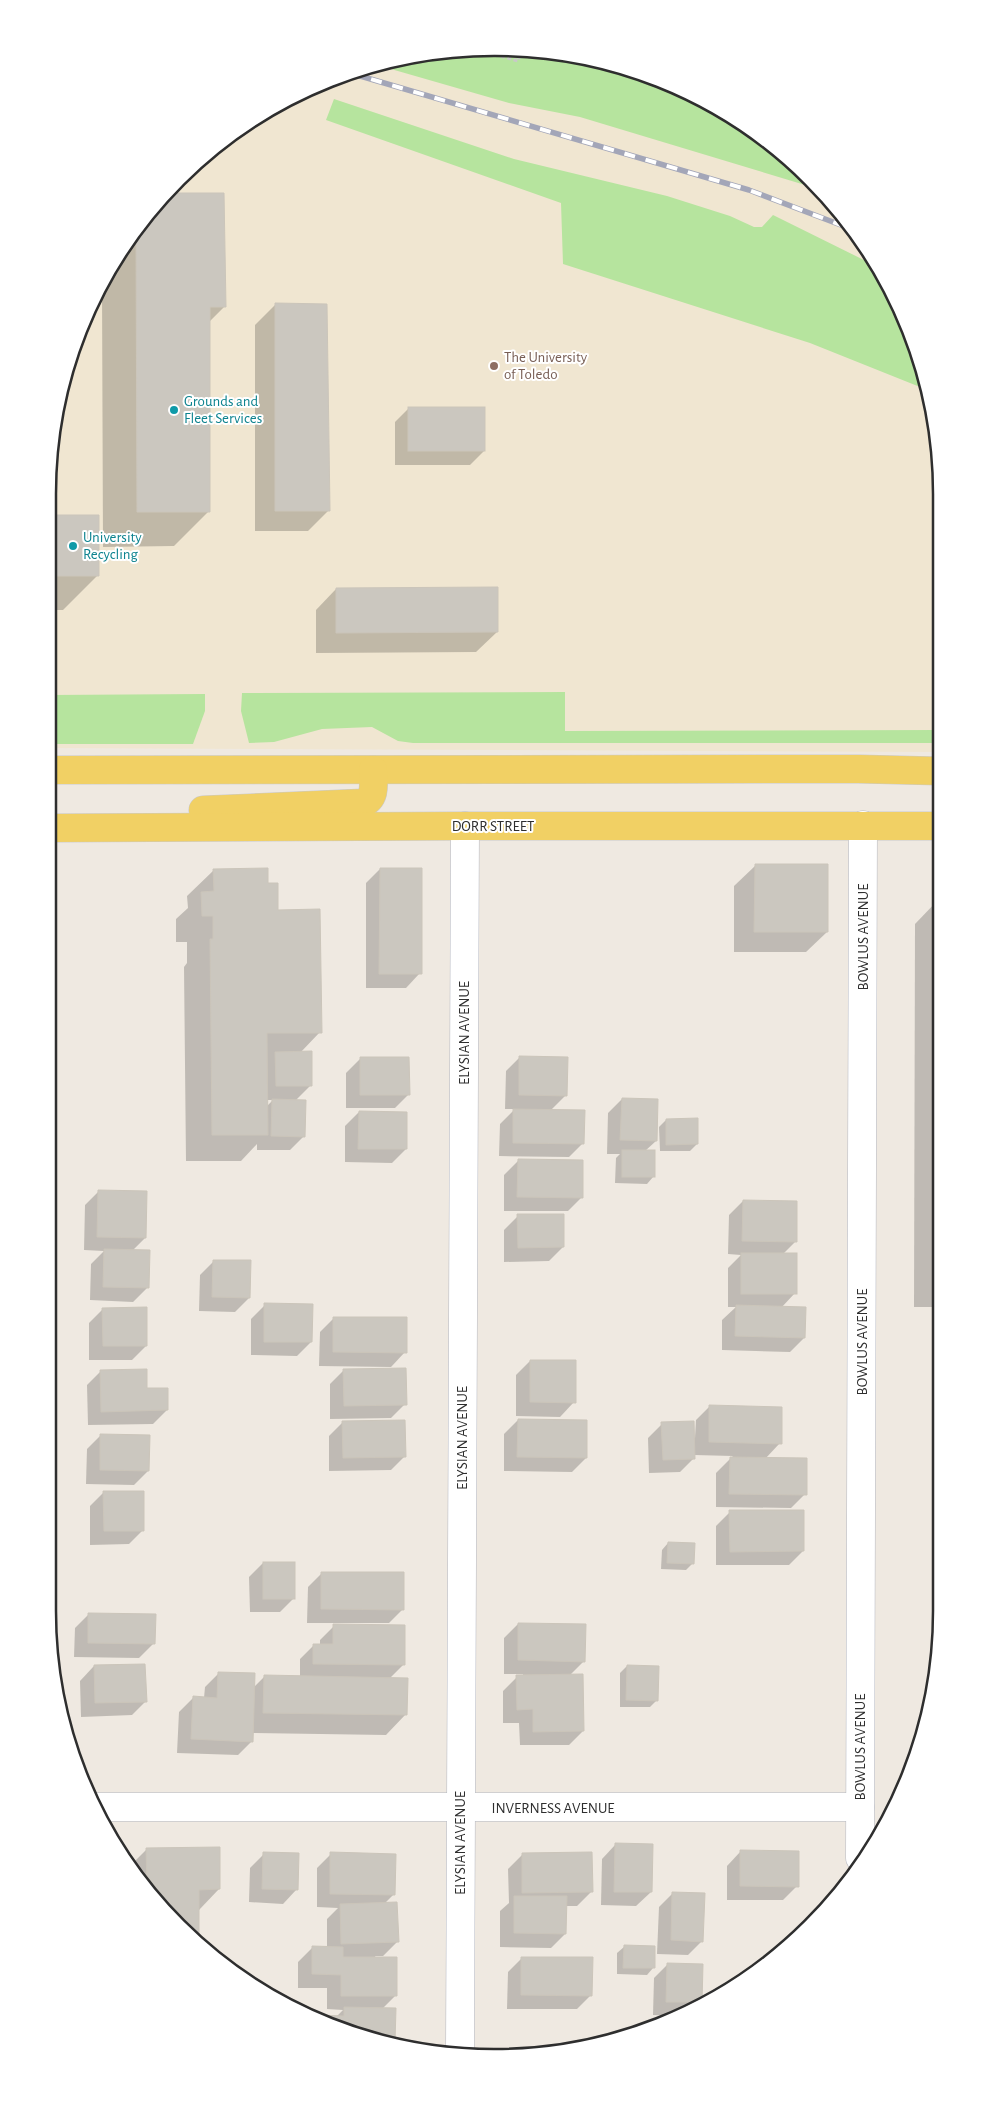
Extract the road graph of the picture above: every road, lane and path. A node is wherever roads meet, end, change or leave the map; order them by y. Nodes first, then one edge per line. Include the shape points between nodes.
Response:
1 (501, 56) edge
2 (519, 57) edge
3 (56, 770) edge
4 (373, 770) junction
5 (933, 771) edge
6 (864, 825) junction
7 (56, 826) edge
8 (465, 826) junction
9 (933, 826) edge
10 (56, 827) edge
11 (103, 1807) edge
12 (860, 1807) junction
13 (460, 1808) junction
14 (860, 1852) edge
15 (460, 2047) edge

1 - 2 path via 518,61
3 - 4 main road
4 - 5 main road
4 - 7 main road via 372,796 363,803 220,808
6 - 8 main road, DORR STREET
6 - 9 main road, DORR STREET
6 - 12 street, BOWLUS AVENUE
8 - 10 main road, DORR STREET
8 - 13 street, ELYSIAN AVENUE
11 - 13 street, INVERNESS AVENUE
12 - 13 street, INVERNESS AVENUE
12 - 14 street, BOWLUS AVENUE
13 - 15 street, ELYSIAN AVENUE

